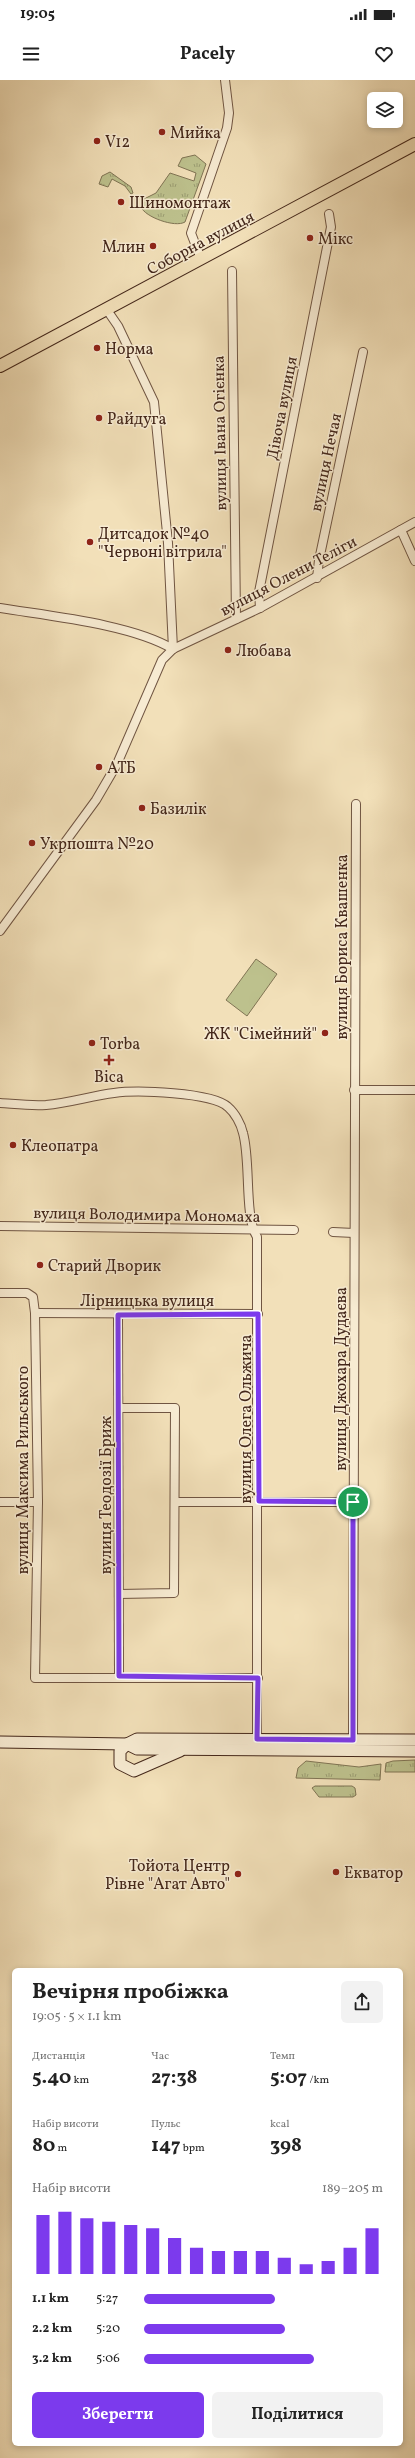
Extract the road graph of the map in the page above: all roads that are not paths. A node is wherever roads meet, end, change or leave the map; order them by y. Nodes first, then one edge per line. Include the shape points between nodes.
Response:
1 (225, 80) edge
2 (415, 144) edge
3 (329, 214) dead end
4 (201, 259) junction
5 (232, 271) dead end
6 (107, 310) junction
7 (363, 352) dead end
8 (0, 366) edge
9 (415, 522) edge
10 (401, 530) junction
11 (415, 560) edge
12 (317, 578) junction
13 (0, 608) edge
14 (260, 608) junction
15 (236, 619) junction
16 (173, 648) junction
17 (356, 804) dead end
18 (0, 931) edge
19 (354, 1090) junction
20 (415, 1090) edge
21 (0, 1103) edge
22 (0, 1226) edge
23 (251, 1228) junction
24 (294, 1230) dead end
25 (334, 1232) dead end
26 (354, 1233) junction
27 (0, 1293) edge
28 (35, 1313) junction
29 (258, 1314) junction
30 (118, 1315) junction
31 (120, 1408) junction
32 (259, 1501) junction
33 (0, 1502) edge
34 (38, 1502) junction
35 (174, 1502) junction
36 (353, 1502) junction
37 (119, 1594) junction
38 (119, 1676) junction
39 (258, 1678) junction
40 (257, 1739) junction
41 (353, 1740) junction
42 (415, 1740) edge
43 (0, 1742) edge
44 (127, 1744) junction
45 (184, 1749) junction
46 (415, 1751) edge

1 - 4 street via 229,113 227,128 191,233
2 - 4 main road, Соборна вулиця
3 - 14 street, Дівоча вулиця via 331,227 259,592
4 - 6 main road, Соборна вулиця
5 - 15 street, вулиця Івана Огієнка
6 - 8 main road, Соборна вулиця
6 - 16 street via 118,326 154,402 168,543
7 - 12 street, вулиця Нечая
9 - 10 street, вулиця Олени Теліги
10 - 11 street
10 - 12 street, вулиця Олени Теліги
12 - 14 street, вулиця Олени Теліги
13 - 16 street via 99,625 150,638
14 - 15 street, вулиця Олени Теліги
15 - 16 street, вулиця Олени Теліги
16 - 18 street via 162,660 117,764 96,800
17 - 19 street, вулиця Бориса Квашенка
19 - 20 street
19 - 26 street, вулиця Джохара Дудаєва
21 - 23 street, вулиця Олега Ольжича via 40,1105 116,1092 145,1091 194,1096 215,1100 228,1106 243,1133 249,1167
22 - 23 street, вулиця Володимира Мономаха
23 - 24 street, вулиця Володимира Мономаха
23 - 29 street, вулиця Олега Ольжича via 257,1237
25 - 26 street
26 - 36 street, вулиця Джохара Дудаєва
27 - 28 street, вулиця Максима Рильського via 27,1293 33,1297
28 - 30 street, Лірницька вулиця
28 - 34 street, вулиця Максима Рильського
29 - 30 street, Лірницька вулиця
29 - 32 street, вулиця Олега Ольжича
30 - 31 street, вулиця Теодозії Бриж
31 - 35 street via 176,1408
31 - 37 street, вулиця Теодозії Бриж
32 - 35 street
32 - 36 street
32 - 39 street, вулиця Олега Ольжича
33 - 34 street
34 - 38 street, вулиця Максима Рильського via 35,1678
35 - 37 street via 174,1593
36 - 41 street, вулиця Джохара Дудаєва
37 - 38 street, вулиця Теодозії Бриж
38 - 39 street
39 - 40 street, вулиця Олега Ольжича
40 - 41 main road
40 - 44 main road via 138,1739
41 - 42 main road
43 - 44 main road
44 - 45 main road via 137,1749
44 - 45 main road via 120,1751 120,1764 134,1771
45 - 46 main road

